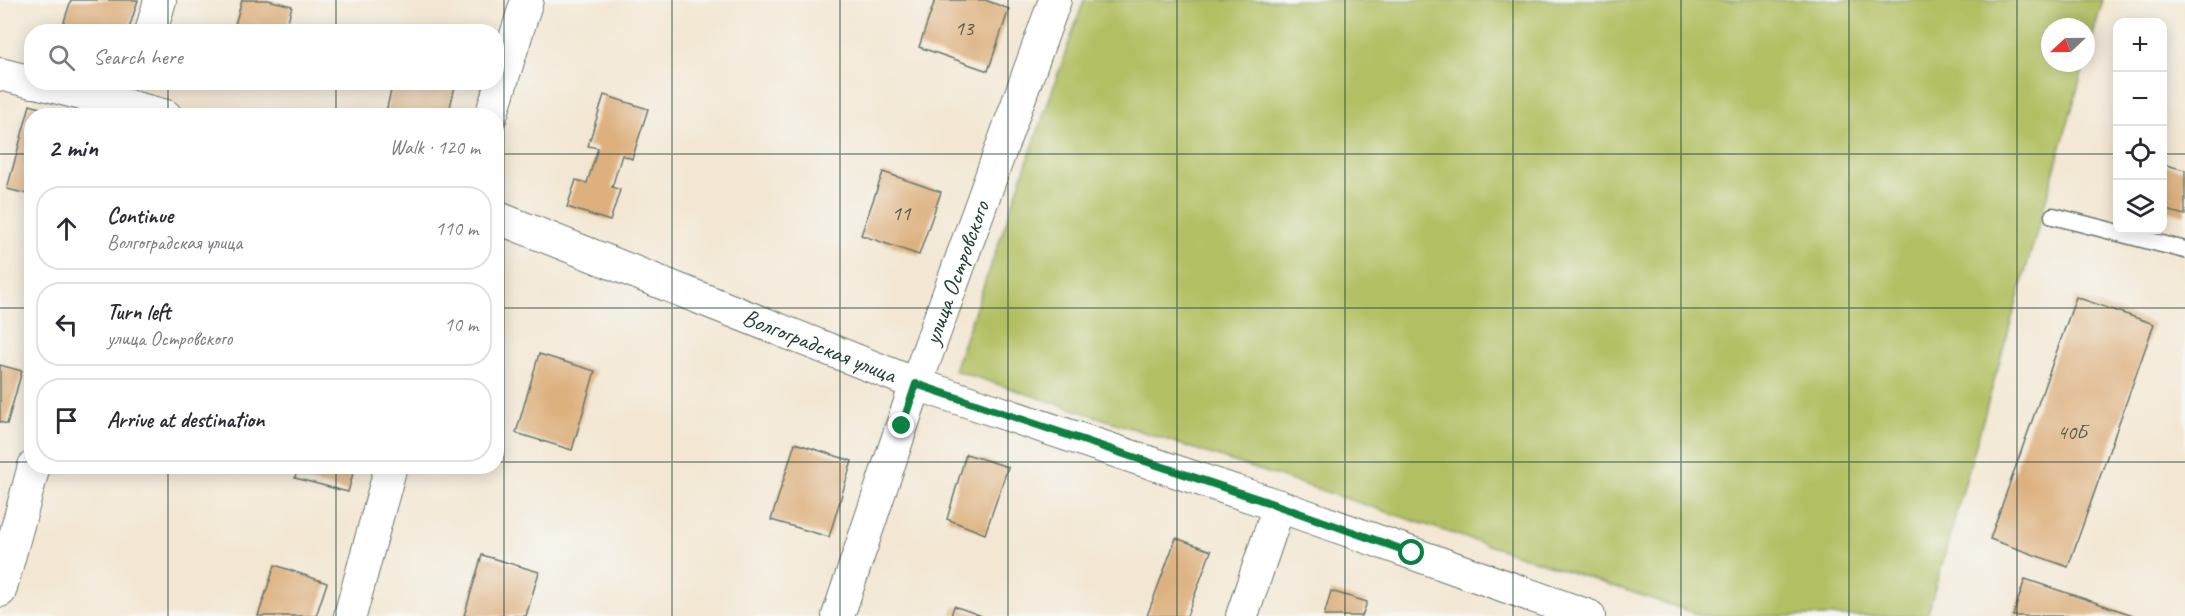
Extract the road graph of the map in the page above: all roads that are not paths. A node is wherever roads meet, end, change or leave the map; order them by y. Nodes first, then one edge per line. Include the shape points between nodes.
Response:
1 (160, 0) edge
2 (527, 0) edge
3 (1055, 0) edge
4 (154, 24) edge
5 (0, 74) edge
6 (504, 74) edge
7 (24, 80) edge
8 (75, 90) edge
9 (499, 90) edge
10 (132, 101) edge
11 (148, 108) edge
12 (493, 108) edge
13 (2053, 216) dead end
14 (504, 220) edge
15 (2185, 250) edge
16 (916, 384) junction
17 (32, 474) edge
18 (389, 474) edge
19 (1279, 506) junction
20 (0, 591) edge
21 (350, 616) edge
22 (837, 616) edge
23 (1242, 616) edge
24 (1589, 616) edge

1 - 4 street
2 - 6 street
3 - 16 street, улица Островского
5 - 7 street
8 - 10 street
9 - 12 street
10 - 11 street
13 - 15 lane
14 - 16 street, Волгоградская улица
16 - 19 street, Волгоградская улица
16 - 22 street, улица Островского
17 - 20 street
18 - 21 street
19 - 23 street
19 - 24 street, Волгоградская улица

